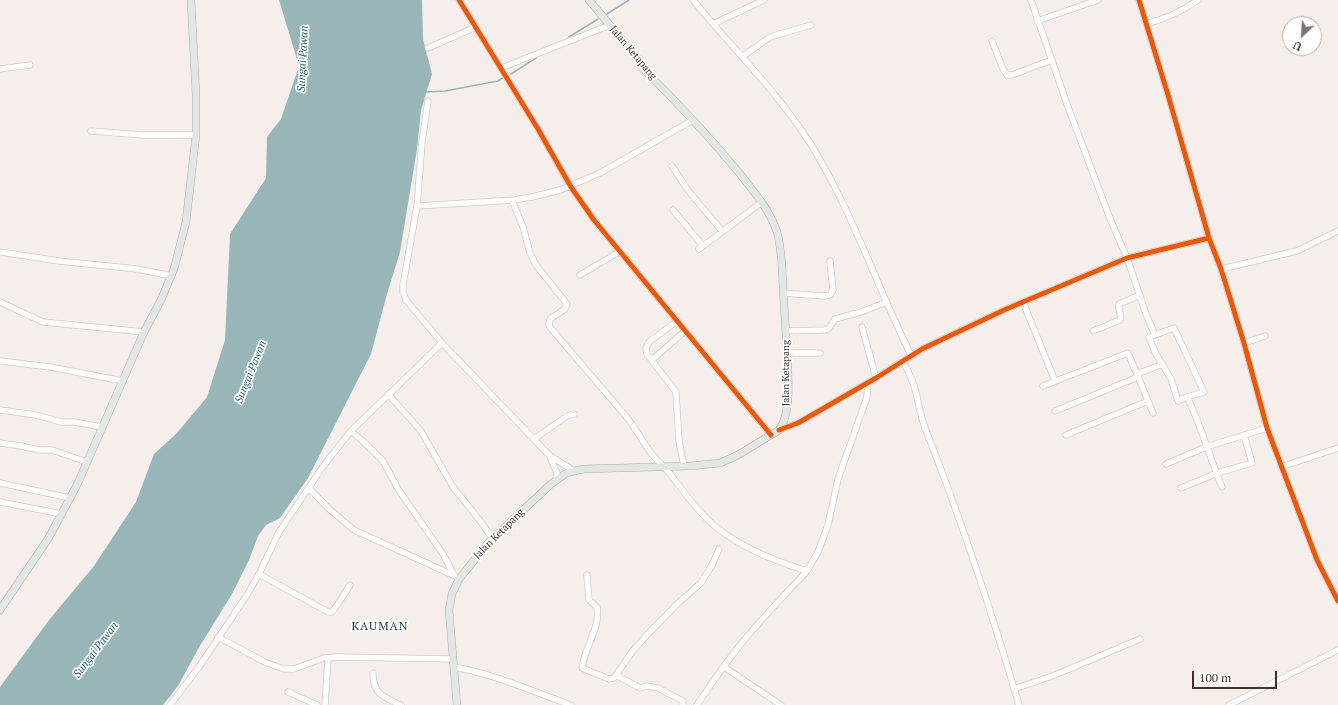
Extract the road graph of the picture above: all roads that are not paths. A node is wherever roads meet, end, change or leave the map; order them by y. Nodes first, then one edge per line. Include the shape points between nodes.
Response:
1 (191, 0) edge
2 (459, 0) edge
3 (589, 0) edge
4 (693, 0) edge
5 (764, 0) edge
6 (1031, 0) edge
7 (1098, 0) edge
8 (1138, 0) edge
9 (1198, 0) edge
10 (1037, 21) junction
11 (713, 24) junction
12 (1146, 24) junction
13 (610, 25) junction
14 (811, 25) dead end
15 (476, 27) junction
16 (992, 41) dead end
17 (428, 48) dead end
18 (742, 57) junction
19 (1052, 60) junction
20 (30, 65) dead end
21 (501, 68) junction
22 (0, 69) edge
23 (428, 101) dead end
24 (693, 120) junction
25 (91, 131) dead end
26 (196, 135) junction
27 (672, 166) dead end
28 (571, 186) junction
29 (512, 200) junction
30 (762, 202) junction
31 (416, 206) junction
32 (673, 210) dead end
33 (722, 231) junction
34 (1338, 231) edge
35 (1209, 238) junction
36 (0, 252) edge
37 (619, 252) junction
38 (1127, 258) junction
39 (830, 260) dead end
40 (1221, 269) junction
41 (580, 275) dead end
42 (172, 276) junction
43 (783, 294) junction
44 (1140, 295) junction
45 (0, 302) edge
46 (887, 302) junction
47 (1023, 302) junction
48 (677, 321) junction
49 (862, 327) dead end
50 (685, 331) junction
51 (786, 331) junction
52 (1093, 331) dead end
53 (144, 332) junction
54 (1155, 335) junction
55 (1266, 336) dead end
56 (442, 343) junction
57 (1244, 343) junction
58 (787, 353) junction
59 (820, 353) dead end
60 (911, 356) junction
61 (652, 360) junction
62 (903, 361) junction
63 (0, 362) edge
64 (1163, 364) junction
65 (1138, 375) junction
66 (876, 378) junction
67 (123, 381) junction
68 (1055, 381) junction
69 (868, 382) junction
70 (1043, 386) dead end
71 (388, 394) junction
72 (1187, 397) junction
73 (1148, 401) junction
74 (0, 410) edge
75 (1055, 410) dead end
76 (1153, 413) dead end
77 (574, 414) dead end
78 (102, 427) junction
79 (1267, 428) junction
80 (779, 430) junction
81 (351, 431) junction
82 (771, 435) junction
83 (1066, 435) dead end
84 (1244, 435) junction
85 (534, 439) junction
86 (0, 443) edge
87 (1206, 447) junction
88 (1338, 448) edge
89 (549, 455) junction
90 (87, 462) junction
91 (1166, 464) dead end
92 (661, 466) junction
93 (684, 466) junction
94 (1281, 467) junction
95 (574, 471) junction
96 (1217, 473) junction
97 (556, 479) junction
98 (0, 483) edge
99 (1222, 487) dead end
100 (309, 488) junction
101 (1181, 488) dead end
102 (70, 498) junction
103 (0, 502) edge
104 (62, 514) junction
105 (493, 539) junction
106 (719, 548) dead end
107 (807, 572) junction
108 (259, 574) junction
109 (587, 574) dead end
110 (456, 577) junction
111 (350, 585) dead end
112 (1338, 601) edge
113 (0, 610) edge
114 (218, 637) junction
115 (1140, 639) dead end
116 (1338, 650) edge
117 (328, 658) junction
118 (453, 659) junction
119 (454, 667) junction
120 (724, 667) junction
121 (373, 673) dead end
122 (616, 675) junction
123 (1014, 690) junction
124 (288, 692) dead end
125 (170, 705) edge
126 (316, 705) edge
127 (325, 705) edge
128 (402, 705) edge
129 (457, 705) edge
130 (571, 705) edge
131 (683, 705) edge
132 (697, 705) edge
133 (781, 705) edge
134 (1019, 705) edge
135 (1229, 705) edge

1 - 26 main road
2 - 15 street
3 - 13 main road, Jalan Ketapang
4 - 11 street
5 - 11 street
6 - 10 street
7 - 10 street
8 - 12 street
9 - 12 street via 1174,15
10 - 19 street
11 - 18 street
12 - 35 street
13 - 21 street
13 - 24 main road, Jalan Ketapang via 638,59 641,67
14 - 18 street via 770,37
15 - 17 street
15 - 21 street
16 - 19 street via 1007,75
18 - 46 street via 785,108 816,153 839,196
19 - 38 street via 1091,169
20 - 22 street
21 - 28 street
23 - 31 street
24 - 28 street via 600,173
24 - 30 main road, Jalan Ketapang
25 - 26 street via 143,135
26 - 42 main road via 186,222
27 - 33 street via 687,189
28 - 29 street via 547,194
28 - 37 street
29 - 31 street
29 - 92 street via 523,227 526,244 536,265 567,304 565,309 550,319 550,327 625,415
30 - 33 street
30 - 43 main road, Jalan Ketapang via 777,233
31 - 56 street via 403,292 406,300
32 - 33 street via 701,248
34 - 40 street via 1297,251
35 - 38 street
35 - 40 street
36 - 42 street via 137,269
37 - 41 street
37 - 48 street
38 - 44 street
38 - 47 street
39 - 43 street via 833,290 830,295
40 - 57 street
42 - 53 main road
43 - 51 main road, Jalan Ketapang
44 - 52 street via 1119,304 1120,320
44 - 54 street
45 - 53 street via 43,322
46 - 51 street via 835,319 825,330
46 - 60 street
47 - 60 street
47 - 68 street
48 - 50 street
48 - 61 street via 647,345 647,354
49 - 66 street
50 - 61 street
50 - 82 street
51 - 58 main road, Jalan Ketapang
53 - 67 main road
54 - 64 street via 1149,337
54 - 72 street via 1174,328 1204,392
55 - 57 street
56 - 71 street
56 - 85 street
57 - 79 street
58 - 59 street
58 - 80 main road, Jalan Ketapang via 786,411 783,425
60 - 62 street
61 - 93 street via 676,392 679,440
62 - 66 street
62 - 123 street via 914,386 924,426 946,480 992,615
63 - 67 street via 50,367
64 - 65 street
64 - 72 street via 1178,400
65 - 68 street via 1128,353
65 - 73 street
65 - 75 street
66 - 69 street
67 - 78 main road
68 - 70 street
69 - 80 street via 798,423
69 - 107 street via 867,397 836,485 826,530
71 - 81 street
71 - 105 street via 421,431 453,487
72 - 87 street
73 - 76 street
73 - 83 street
74 - 78 street
77 - 85 street via 567,416
78 - 90 main road
79 - 84 street
79 - 94 street
80 - 82 main road, Jalan Ketapang
81 - 100 street
81 - 110 street via 383,461 398,489
82 - 93 main road, Jalan Ketapang via 730,460
84 - 87 street
84 - 96 street via 1252,463
85 - 89 street
86 - 90 street via 52,450
87 - 91 street
87 - 96 street
88 - 94 street
89 - 95 street
89 - 97 street via 557,473
90 - 102 main road
92 - 93 main road, Jalan Ketapang
92 - 95 main road, Jalan Ketapang
92 - 107 street via 671,474 709,521 726,534 753,549
94 - 112 street via 1317,560
95 - 97 main road, Jalan Ketapang
96 - 99 street
96 - 101 street
97 - 105 main road, Jalan Ketapang
98 - 102 street
100 - 108 street via 279,532
100 - 110 street via 354,530
102 - 104 main road
103 - 104 street
104 - 113 main road
105 - 110 main road, Jalan Ketapang
106 - 122 street via 701,583 644,638
107 - 120 street via 765,616
108 - 111 street via 328,612 332,612
108 - 114 street
109 - 122 street via 588,599 598,607 598,612 582,668 607,679 612,679
110 - 118 main road, Jalan Ketapang via 449,610
114 - 117 street via 267,663 284,669 294,669
114 - 125 street via 198,669
115 - 123 street
116 - 135 street
117 - 118 street
117 - 127 street
118 - 119 main road, Jalan Ketapang
119 - 129 main road, Jalan Ketapang
119 - 130 street via 501,679
120 - 132 street
120 - 133 street
121 - 128 street via 374,685 378,692
122 - 131 street via 640,688 658,688 683,701
123 - 134 street
124 - 126 street

